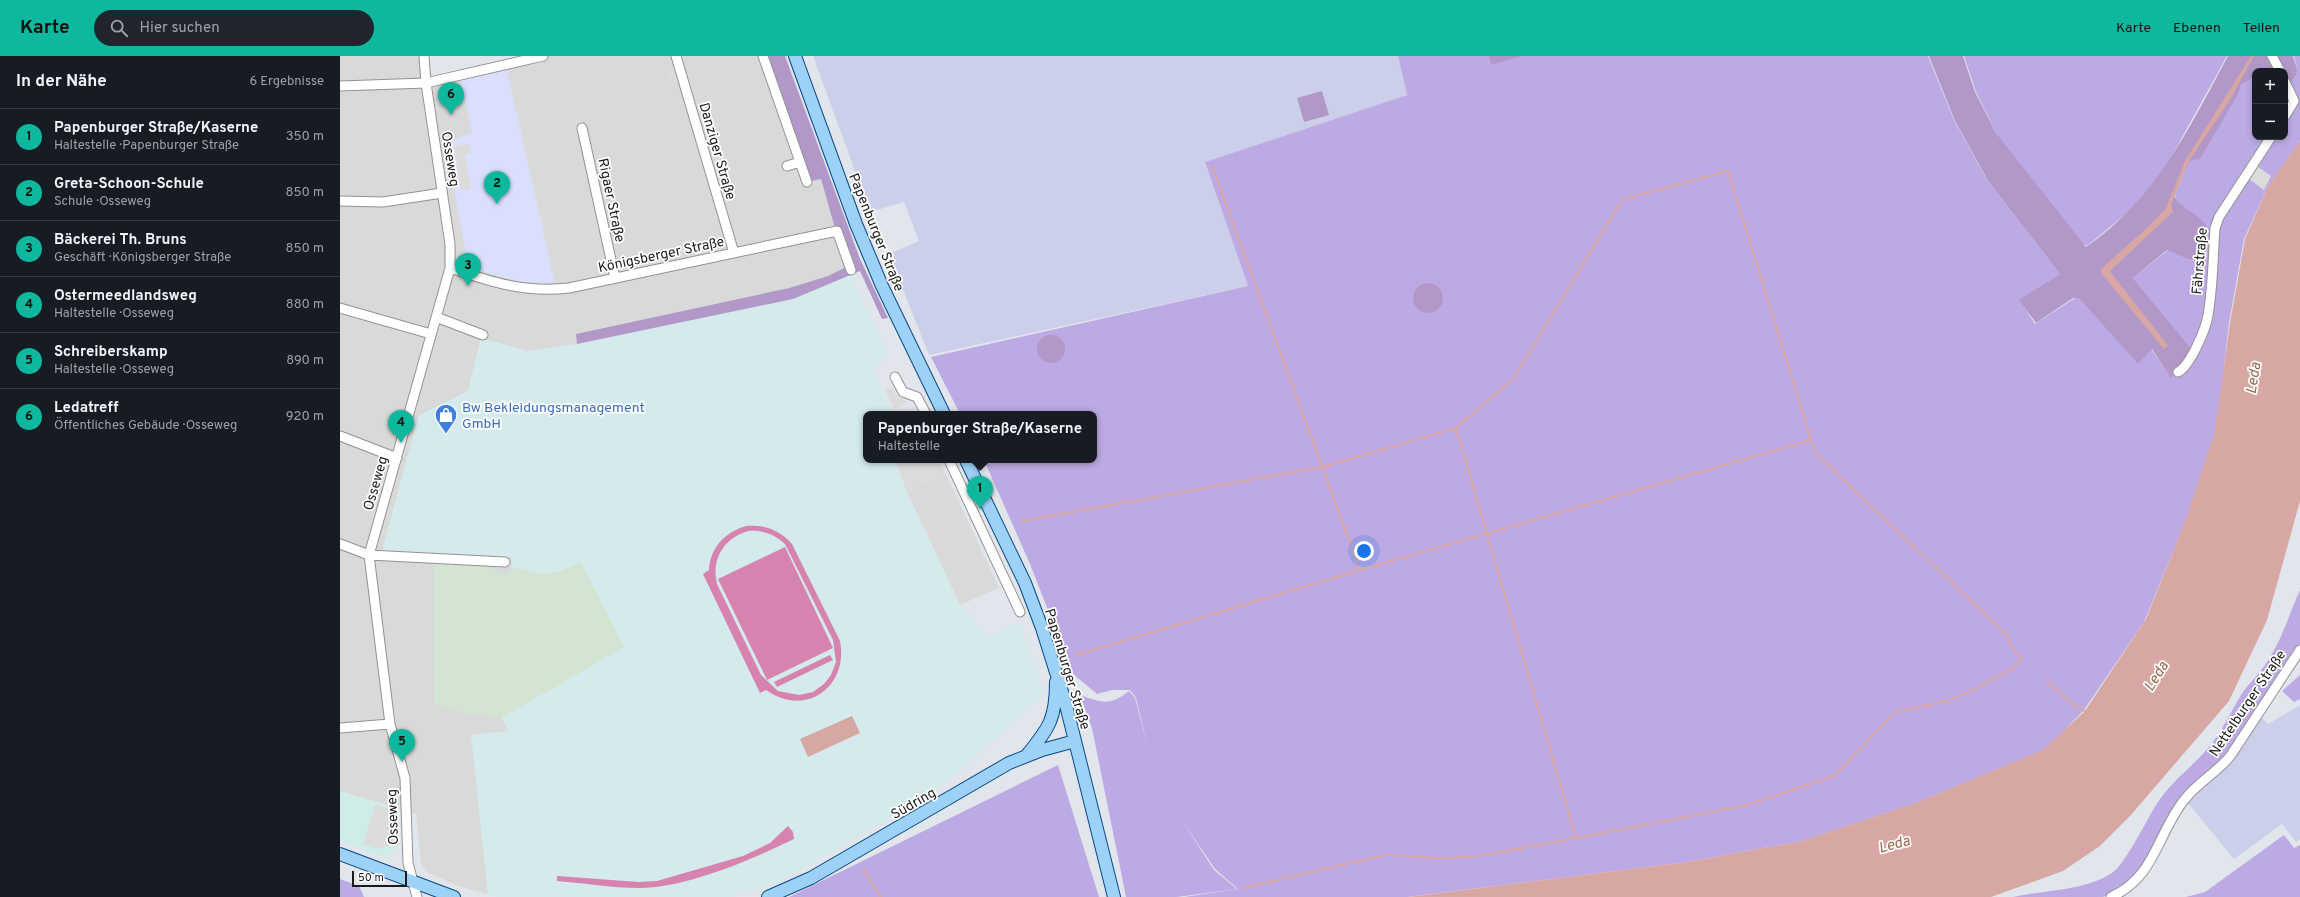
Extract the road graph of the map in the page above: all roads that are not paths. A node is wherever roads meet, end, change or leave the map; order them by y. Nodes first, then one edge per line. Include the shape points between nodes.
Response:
1 (424, 56) edge
2 (543, 56) edge
3 (676, 56) edge
4 (763, 56) edge
5 (795, 56) edge
6 (2272, 56) edge
7 (2278, 68) edge
8 (426, 82) junction
9 (340, 86) edge
10 (2288, 88) edge
11 (2288, 111) edge
12 (582, 128) dead end
13 (2269, 140) edge
14 (800, 162) junction
15 (787, 166) dead end
16 (807, 182) dead end
17 (442, 193) junction
18 (340, 201) edge
19 (734, 253) junction
20 (450, 268) junction
21 (851, 270) dead end
22 (615, 278) junction
23 (340, 308) edge
24 (436, 317) junction
25 (431, 334) junction
26 (483, 335) dead end
27 (2178, 372) dead end
28 (895, 378) dead end
29 (924, 411) edge
30 (942, 411) edge
31 (340, 436) edge
32 (397, 458) junction
33 (950, 463) edge
34 (967, 463) edge
35 (340, 544) edge
36 (369, 555) junction
37 (505, 562) dead end
38 (1020, 612) dead end
39 (2300, 650) edge
40 (1056, 671) junction
41 (390, 724) junction
42 (340, 728) edge
43 (1075, 741) junction
44 (1026, 756) junction
45 (340, 854) edge
46 (412, 882) junction
47 (417, 897) edge
48 (454, 897) edge
49 (768, 897) edge
50 (1114, 897) edge
51 (2111, 897) edge

1 - 8 street, Osseweg
2 - 8 street
3 - 19 street, Danziger Straße
4 - 14 street
5 - 30 main road, Papenburger Straße via 879,280
6 - 7 street
8 - 9 street
8 - 17 street, Osseweg
10 - 11 street via 2294,101
12 - 22 street, Rigaer Straße
13 - 27 street, Fährstraße via 2219,217 2215,228 2208,316 2196,348 2183,369
14 - 15 street
14 - 16 street
17 - 18 street via 383,202
17 - 20 street, Osseweg via 450,244
19 - 21 street, Königsberger Straße via 837,231
19 - 22 street, Königsberger Straße
20 - 22 street, Königsberger Straße via 485,280 544,290
20 - 24 street, Osseweg
23 - 25 street
24 - 25 street, Osseweg
24 - 26 street
25 - 32 street, Osseweg
28 - 29 street via 903,392 917,397
31 - 32 street
32 - 36 street, Osseweg
33 - 38 street
34 - 40 main road, Papenburger Straße via 1025,583
35 - 36 street
36 - 37 street
36 - 41 street, Osseweg
39 - 51 street, Nettelburger Straße via 2231,755 2184,800 2137,881
40 - 43 main road, Papenburger Straße
40 - 44 main road via 1053,719
41 - 42 street
41 - 46 street, Osseweg via 405,778 408,864
43 - 44 main road, Südring
43 - 50 main road, Papenburger Straße
44 - 49 main road, Südring via 988,775 811,878
45 - 46 main road
46 - 47 street, Osseweg
46 - 48 main road

